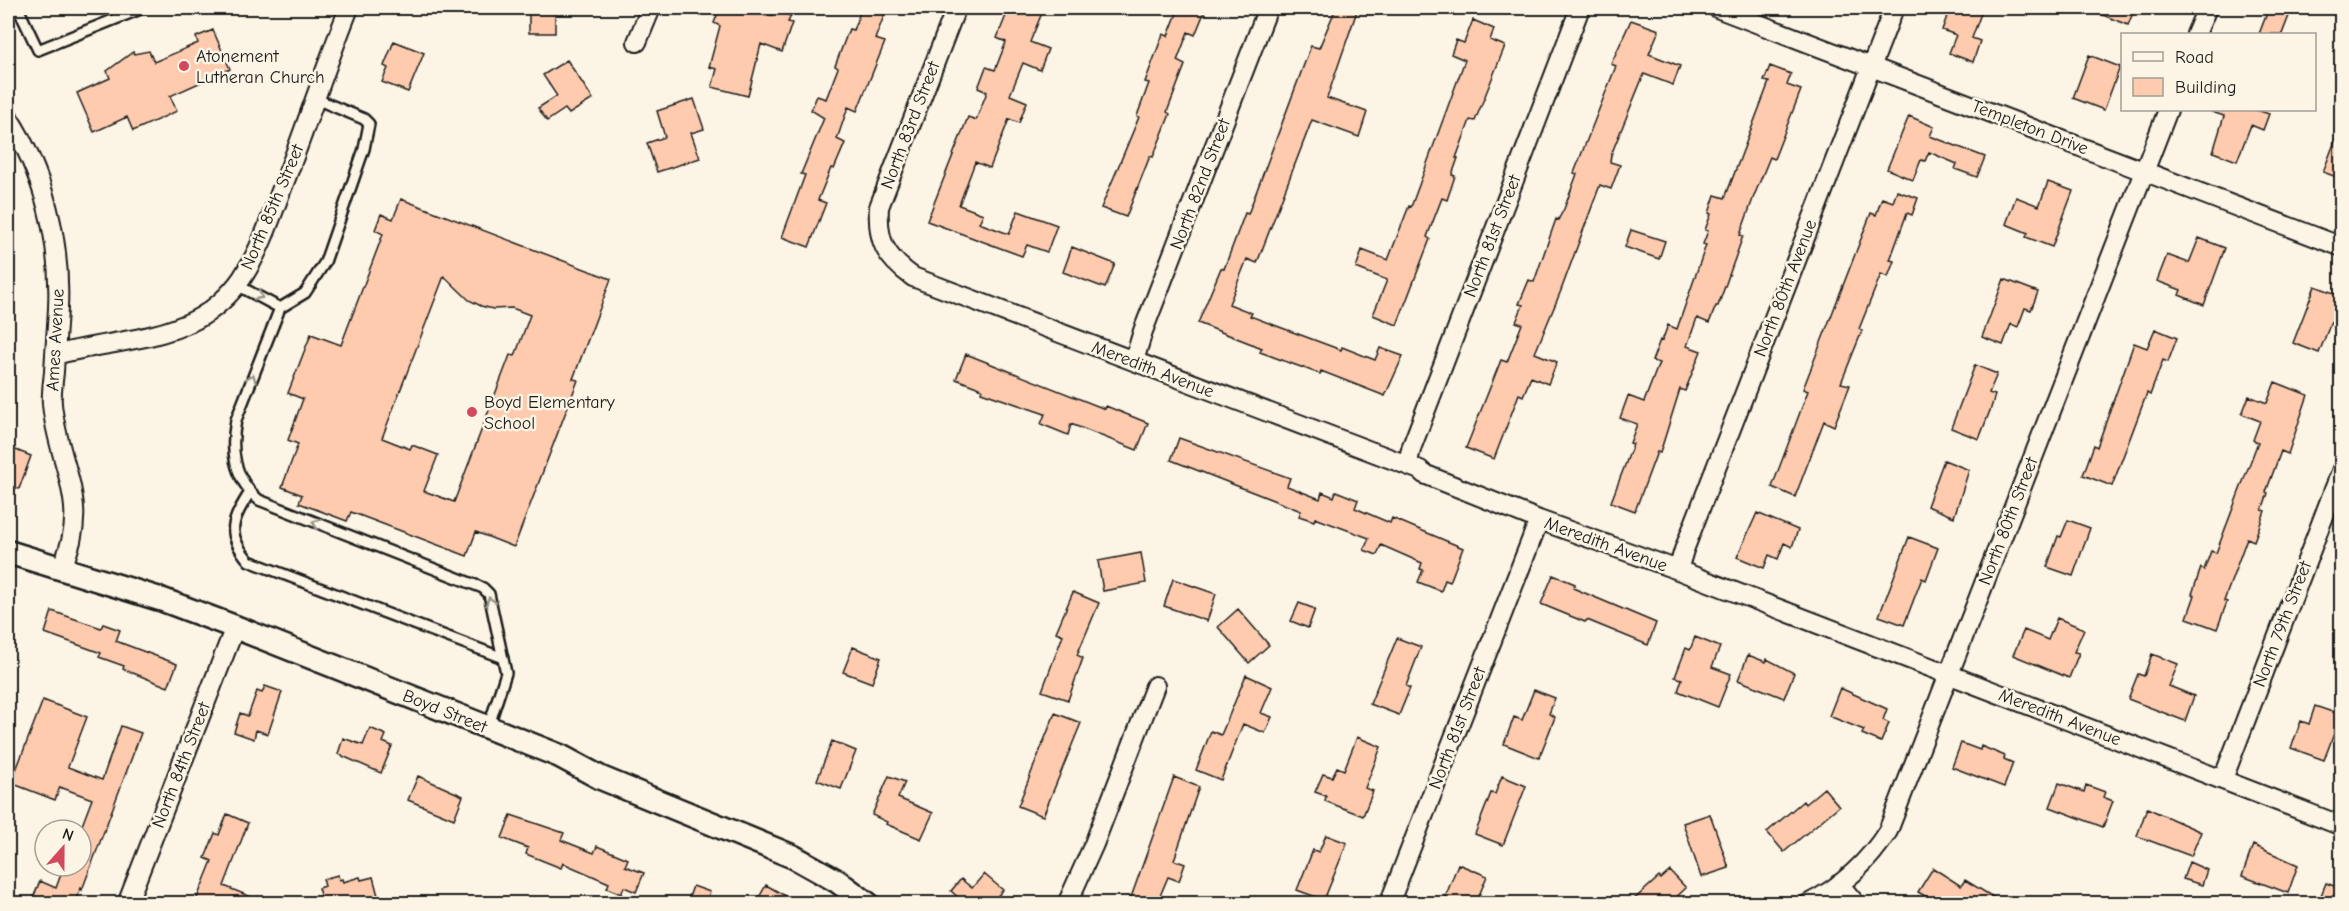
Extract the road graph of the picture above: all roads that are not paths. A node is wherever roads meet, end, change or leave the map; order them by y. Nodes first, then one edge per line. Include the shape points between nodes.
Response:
1 (18, 8) edge
2 (143, 8) edge
3 (349, 8) edge
4 (651, 8) edge
5 (956, 8) edge
6 (1268, 8) edge
7 (1580, 8) edge
8 (1718, 8) edge
9 (1894, 8) edge
10 (2207, 8) edge
11 (2196, 33) edge
12 (638, 42) dead end
13 (1871, 66) junction
14 (316, 99) junction
15 (2168, 111) edge
16 (8, 117) edge
17 (2144, 171) junction
18 (883, 244) joint
19 (2342, 247) edge
20 (237, 285) junction
21 (280, 308) junction
22 (55, 356) junction
23 (1134, 360) junction
24 (1407, 465) junction
25 (2342, 469) edge
26 (250, 492) junction
27 (1539, 520) junction
28 (8, 552) edge
29 (61, 568) junction
30 (1678, 570) junction
31 (235, 627) junction
32 (503, 658) junction
33 (1949, 675) junction
34 (1155, 686) dead end
35 (488, 728) junction
36 (2223, 779) junction
37 (2342, 826) edge
38 (1839, 884) junction
39 (127, 903) edge
40 (868, 903) edge
41 (1067, 903) edge
42 (1389, 903) edge
43 (1808, 903) edge
44 (1856, 903) edge

1 - 2 lane via 38,50
3 - 14 street, North 85th Street
4 - 12 street
5 - 18 street, North 83rd Street via 882,198 878,227
6 - 23 street, North 82nd Street
7 - 24 street, North 81st Street
8 - 13 street, Templeton Drive
9 - 13 street, North 80th Avenue
10 - 11 street
13 - 17 street, Templeton Drive
13 - 30 street, North 80th Avenue
14 - 20 street, North 85th Street via 257,253
14 - 21 lane via 356,114 369,124 325,262 305,293
15 - 17 street, North 80th Street
16 - 22 street, Ames Avenue via 34,166 55,243
17 - 19 street, Templeton Drive
17 - 33 street, North 80th Street
18 - 23 street, Meredith Avenue via 899,267 913,277
20 -> 21 lane
20 - 22 street, North 85th Street via 218,305 178,327
26 -> 21 lane via 237,469 232,439
22 - 29 street, Ames Avenue via 52,402 58,442 72,482 75,511 75,531
23 - 24 street, Meredith Avenue
24 - 27 street, Meredith Avenue
25 - 36 street, North 79th Street
32 -> 26 lane via 489,594 483,588 259,500
26 - 32 lane via 236,515 233,534 237,547 249,561
27 - 30 street, Meredith Avenue
27 - 42 street, North 81st Street
28 - 29 street, Boyd Street
29 - 31 street, Boyd Street
30 - 33 street, Meredith Avenue
31 - 35 street, Boyd Street
31 - 39 street, North 84th Street
32 - 35 lane via 506,673
33 - 36 street, Meredith Avenue
33 - 38 street, North 80th Street via 1888,831 1867,861
34 - 41 street
35 - 40 street, Boyd Street via 794,857
36 - 37 street, Meredith Avenue
38 - 43 street, North 80th Street
38 - 44 street

